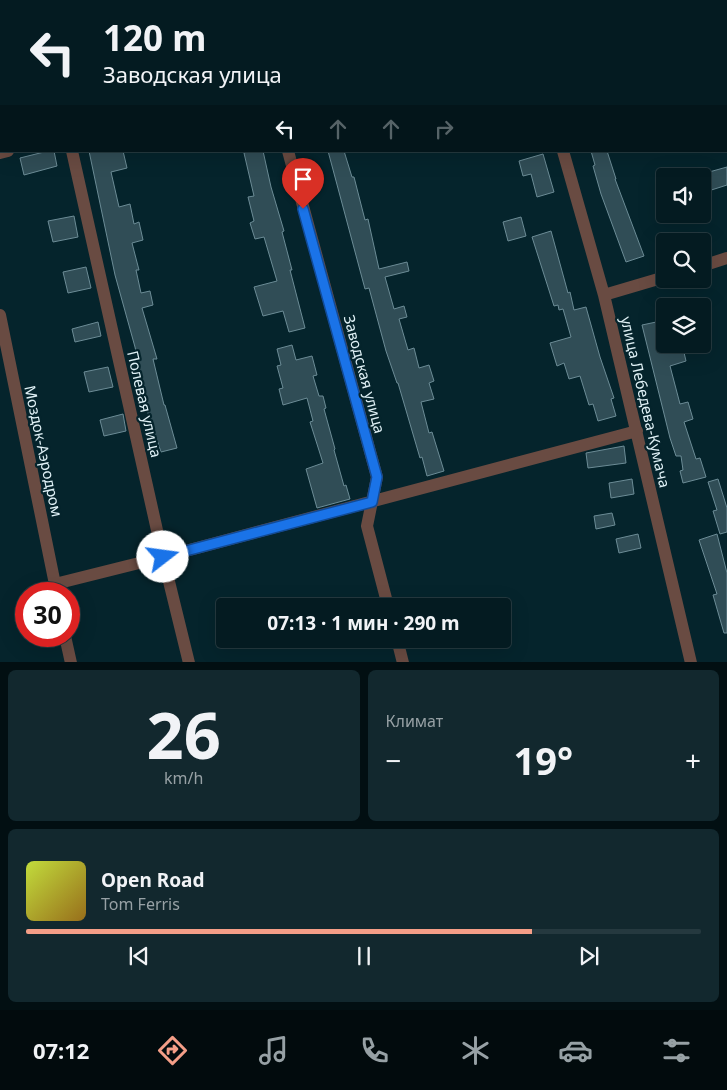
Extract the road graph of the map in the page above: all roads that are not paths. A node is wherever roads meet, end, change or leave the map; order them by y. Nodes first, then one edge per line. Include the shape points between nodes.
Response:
1 (72, 152) edge
2 (288, 152) edge
3 (563, 152) edge
4 (727, 258) edge
5 (711, 263) edge
6 (656, 280) edge
7 (604, 295) junction
8 (0, 315) edge
9 (636, 432) junction
10 (372, 502) junction
11 (163, 557) junction
12 (55, 582) edge
13 (79, 582) edge
14 (386, 598) edge
15 (68, 647) edge
16 (399, 648) edge
17 (71, 662) edge
18 (189, 662) edge
19 (403, 662) edge
20 (691, 662) edge

1 - 11 street, Полевая улица
2 - 10 street, Заводская улица via 377,477
3 - 7 street, улица Лебедева-Кумача
4 - 5 street
6 - 7 street
7 - 9 street, улица Лебедева-Кумача
8 - 12 street, Моздок-Аэродром
9 - 10 street
9 - 20 street, улица Лебедева-Кумача
10 - 11 street
10 - 14 street, Заводская улица via 367,526
11 - 13 street
11 - 18 street, Полевая улица
15 - 17 street
16 - 19 street

